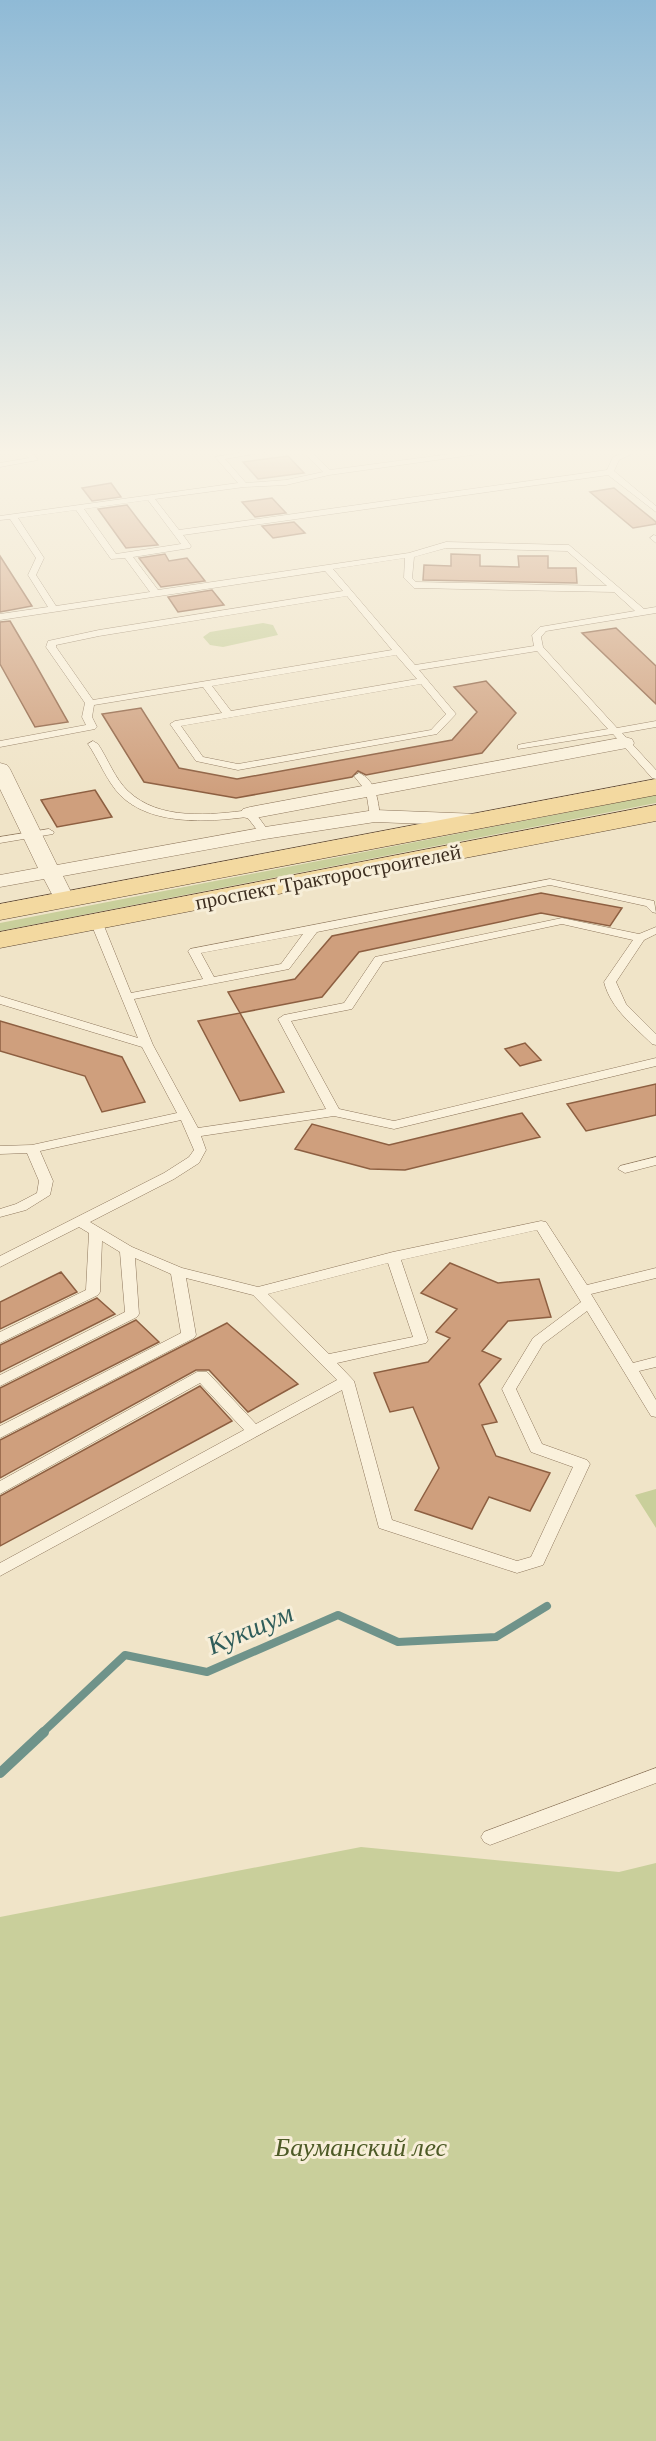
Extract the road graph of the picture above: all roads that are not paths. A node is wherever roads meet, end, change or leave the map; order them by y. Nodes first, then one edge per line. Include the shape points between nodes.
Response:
1 (36, 566) edge
2 (135, 566) edge
3 (340, 566) edge
4 (409, 566) edge
5 (589, 566) edge
6 (327, 568) junction
7 (614, 589) junction
8 (349, 593) junction
9 (156, 594) junction
10 (54, 609) junction
11 (656, 610) edge
12 (642, 612) junction
13 (0, 617) edge
14 (539, 648) junction
15 (398, 652) junction
16 (413, 668) junction
17 (424, 681) junction
18 (206, 684) junction
19 (90, 703) junction
20 (229, 715) junction
21 (656, 724) edge
22 (620, 737) junction
23 (0, 744) edge
24 (93, 744) dead end
25 (522, 747) dead end
26 (338, 749) junction
27 (346, 759) dead end
28 (0, 769) edge
29 (656, 776) edge
30 (365, 783) junction
31 (656, 787) edge
32 (250, 813) junction
33 (656, 813) edge
34 (375, 816) junction
35 (479, 820) junction
36 (40, 833) junction
37 (265, 833) junction
38 (0, 840) edge
39 (51, 873) junction
40 (0, 881) edge
41 (64, 900) junction
42 (656, 910) edge
43 (0, 912) edge
44 (96, 921) junction
45 (313, 929) junction
46 (656, 930) edge
47 (640, 938) junction
48 (0, 940) edge
49 (210, 981) junction
50 (127, 997) junction
51 (0, 1000) edge
52 (656, 1041) edge
53 (147, 1045) junction
54 (656, 1062) edge
55 (334, 1112) junction
56 (185, 1115) junction
57 (194, 1133) junction
58 (32, 1149) junction
59 (0, 1150) edge
60 (656, 1161) edge
61 (625, 1169) dead end
62 (0, 1213) edge
63 (81, 1222) junction
64 (96, 1230) junction
65 (127, 1250) junction
66 (393, 1257) junction
67 (0, 1262) edge
68 (178, 1271) junction
69 (656, 1273) edge
70 (258, 1292) junction
71 (586, 1297) junction
72 (0, 1338) edge
73 (326, 1360) junction
74 (656, 1362) edge
75 (628, 1369) junction
76 (0, 1381) edge
77 (346, 1381) junction
78 (656, 1412) edge
79 (253, 1430) junction
80 (0, 1433) edge
81 (0, 1488) edge
82 (0, 1570) edge
83 (656, 1775) edge
84 (490, 1837) dead end

1 - 10 lane via 32,575
2 - 9 lane
3 - 6 lane
4 - 7 lane via 408,578 414,585
5 - 7 lane
6 - 8 lane
6 - 9 lane
7 - 12 lane
8 - 15 lane
8 - 19 lane via 51,643
9 - 10 lane
10 - 13 lane
11 - 12 lane
12 - 14 lane via 543,629 535,637
14 - 16 lane
14 - 22 lane
15 - 16 lane
15 - 18 lane
16 - 17 lane
17 - 20 lane
17 - 26 lane via 451,714 434,732
18 - 19 lane
18 - 20 lane
19 - 23 lane via 87,717 92,727
20 - 26 lane via 175,724 200,759 238,767
21 - 22 lane
22 - 25 lane
22 - 29 lane
22 - 30 street
24 - 32 lane via 124,793 135,802 193,817
26 - 27 lane
28 - 36 street
30 - 32 street
30 - 34 lane
31 - 35 main road, проспект Тракторостроителей
32 - 37 lane
33 - 44 main road, проспект Тракторостроителей
34 - 35 street
34 - 37 street
35 - 41 main road, проспект Тракторостроителей
36 - 38 lane
36 - 39 street
37 - 39 street
39 - 40 street
39 - 41 street
41 - 43 main road, проспект Тракторостроителей
42 - 45 lane via 650,903 550,882
44 - 48 main road, проспект Тракторостроителей
44 - 50 lane
45 - 49 lane via 285,967
45 - 49 lane via 194,951
46 - 47 lane
47 - 52 lane via 610,982 611,992
47 - 55 lane via 562,921 379,959 348,1006 284,1019
49 - 50 lane
50 - 53 lane
51 - 53 lane
53 - 56 lane
54 - 55 lane via 394,1125
55 - 57 lane
56 - 57 lane
56 - 58 lane
57 - 63 lane via 200,1149 194,1160
58 - 59 lane
58 - 62 lane via 46,1181 43,1195
60 - 61 lane
63 - 64 lane
63 - 67 lane
64 - 65 lane
64 - 72 lane via 93,1292
65 - 68 lane
65 - 76 lane via 132,1314
66 - 70 lane
66 - 71 lane via 541,1225
66 - 73 lane via 421,1340
68 - 70 lane
68 - 80 lane via 189,1335
69 - 71 lane
70 - 73 lane
71 - 75 lane
71 - 77 lane via 538,1341 509,1389 536,1448 582,1464 537,1561 517,1567 385,1524
73 - 77 lane
74 - 75 lane
75 - 78 lane
77 - 79 lane
79 - 81 lane via 202,1376
79 - 82 lane
83 - 84 lane

